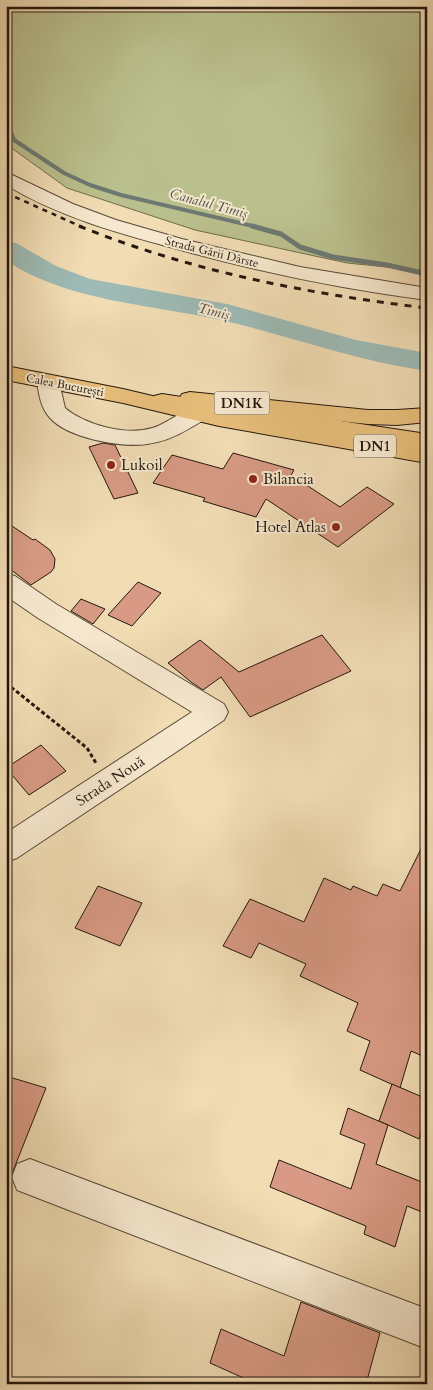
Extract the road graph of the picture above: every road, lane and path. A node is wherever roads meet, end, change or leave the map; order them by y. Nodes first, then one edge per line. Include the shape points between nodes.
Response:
1 (6, 177) edge
2 (427, 294) edge
3 (6, 373) edge
4 (48, 382) junction
5 (123, 396) junction
6 (197, 414) junction
7 (427, 415) edge
8 (427, 441) edge
9 (427, 455) edge
10 (6, 583) edge
11 (6, 683) edge
12 (109, 782) junction
13 (6, 849) edge
14 (30, 1177) dead end
15 (427, 1328) edge
16 (427, 1358) edge
17 (422, 1384) edge

1 - 2 street, Strada Gării Dârste via 62,206 127,230 224,257 324,279
3 - 4 main road, Calea București / DN1
4 - 5 main road, Calea București / DN1
4 - 6 street via 57,412 72,424 102,433 141,438 158,435
5 - 6 main road, Calea București / DN1
5 - 7 main road, DN1K via 228,401 360,417
5 - 8 main road, Calea București / DN1
6 - 9 main road, Calea București / DN1
10 - 12 street, Strada Nouă via 214,712
11 - 12 path via 87,748
12 - 13 street, Strada Nouă
14 - 15 street
16 - 17 path

